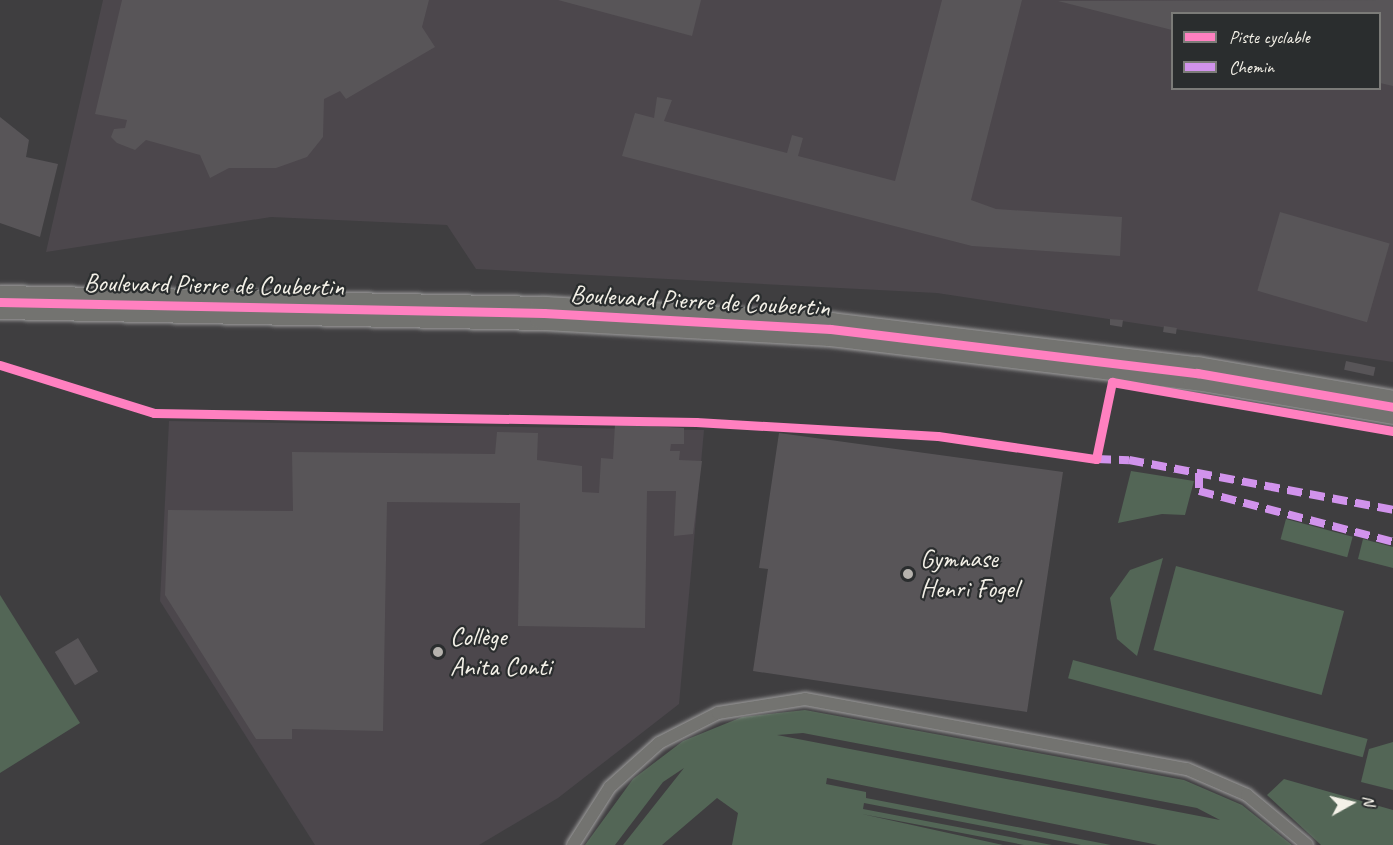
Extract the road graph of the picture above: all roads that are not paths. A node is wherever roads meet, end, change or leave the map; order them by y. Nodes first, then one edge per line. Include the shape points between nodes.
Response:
1 (0, 302) edge
2 (1393, 407) edge
3 (573, 845) edge
4 (1306, 845) edge

1 - 2 street, Boulevard Pierre de Coubertin via 544,313 831,329 1197,373
3 - 4 lane via 618,779 678,731 739,707 805,699 1187,769 1247,795

